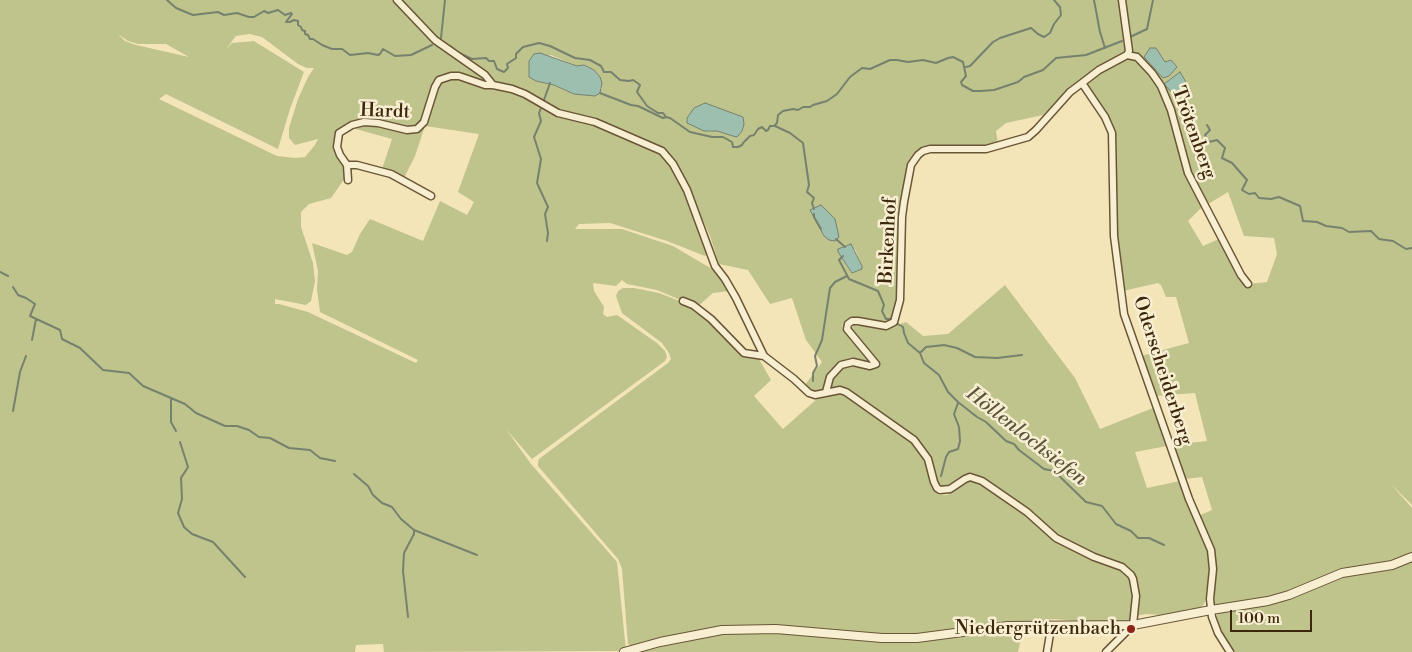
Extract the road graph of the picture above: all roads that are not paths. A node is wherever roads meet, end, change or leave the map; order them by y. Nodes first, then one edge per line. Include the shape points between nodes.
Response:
1 (397, 0) edge
2 (1122, 0) edge
3 (1128, 55) junction
4 (1082, 83) junction
5 (492, 85) junction
6 (347, 165) junction
7 (348, 180) dead end
8 (431, 196) dead end
9 (1248, 284) dead end
10 (683, 301) dead end
11 (764, 356) junction
12 (826, 392) junction
13 (1412, 557) edge
14 (1211, 610) junction
15 (1049, 625) junction
16 (1133, 625) junction
17 (624, 652) edge
18 (1047, 652) edge
19 (1106, 652) edge
20 (1230, 652) edge

1 - 5 street via 434,40 485,75
2 - 3 street
3 - 4 street
3 - 9 street, Trötenberg via 1137,58 1160,86 1171,110 1188,173
4 - 12 street, Birkenhof via 1024,139 986,150 930,149 918,154 911,165 903,210 900,300 894,322 886,326 858,321 848,324 847,329 876,364 870,366 853,362 841,365 830,378
4 - 14 street, Oderscheiderberg via 1112,133 1114,236 1124,314 1188,499 1211,550
5 - 6 street, Hardt via 459,76 439,80 432,92 424,122 417,129 364,122 352,125 339,133 337,142
5 - 11 street via 525,94 558,113 595,122 652,146 668,157 687,190 715,266 736,298
6 - 7 street, Hardt
6 - 8 street via 391,174
10 - 11 street via 711,319 744,353
11 - 12 street via 809,393
12 - 16 street via 846,392 914,440 928,459 934,482 940,490 950,489 965,479 977,478 1028,512 1064,543 1127,571 1135,585
13 - 14 street via 1392,565 1342,573 1268,601
14 - 16 street
14 - 20 street via 1218,633
15 - 16 street
15 - 17 street via 1008,626 917,638 776,628 722,630
15 - 18 street
16 - 19 street

